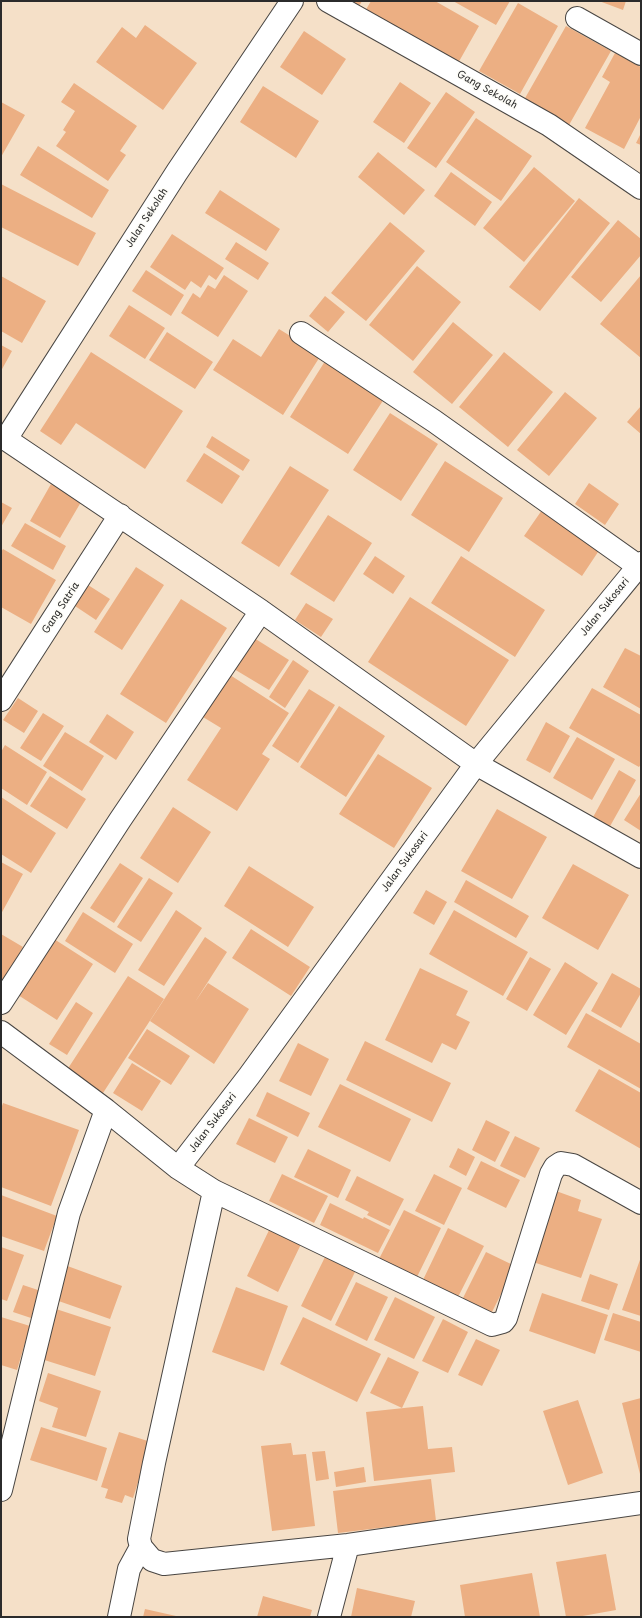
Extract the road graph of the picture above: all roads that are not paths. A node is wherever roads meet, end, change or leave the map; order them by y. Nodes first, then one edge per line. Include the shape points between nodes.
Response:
1 (292, 1) edge
2 (328, 1) edge
3 (577, 18) dead end
4 (641, 54) edge
5 (641, 188) edge
6 (301, 333) dead end
7 (4, 438) edge
8 (120, 515) junction
9 (640, 565) edge
10 (261, 611) junction
11 (1, 700) edge
12 (476, 764) junction
13 (641, 857) edge
14 (1, 1003) edge
15 (1, 1032) edge
16 (106, 1110) junction
17 (178, 1168) junction
18 (214, 1191) junction
19 (641, 1203) edge
20 (1, 1490) edge
21 (641, 1503) edge
22 (348, 1545) junction
23 (141, 1547) junction
24 (119, 1617) edge
25 (329, 1617) edge

1 - 7 street, Jalan Sekolah
2 - 5 street, Gang Sekolah via 549,125
3 - 4 street
6 - 9 street via 434,421
7 - 8 street
8 - 10 street
8 - 11 street, Gang Satria
9 - 12 street, Jalan Sukosari
10 - 12 street
10 - 14 street
12 - 13 street
12 - 17 street, Jalan Sukosari via 249,1076
15 - 16 street
16 - 17 street
16 - 20 street via 69,1213
17 - 18 street
18 - 19 street via 492,1325 503,1322 506,1318 555,1167 561,1164 573,1165
18 - 23 street via 154,1463 139,1539
21 - 22 street
22 - 23 street via 164,1564 152,1560
22 - 25 street
23 - 24 street via 129,1569

